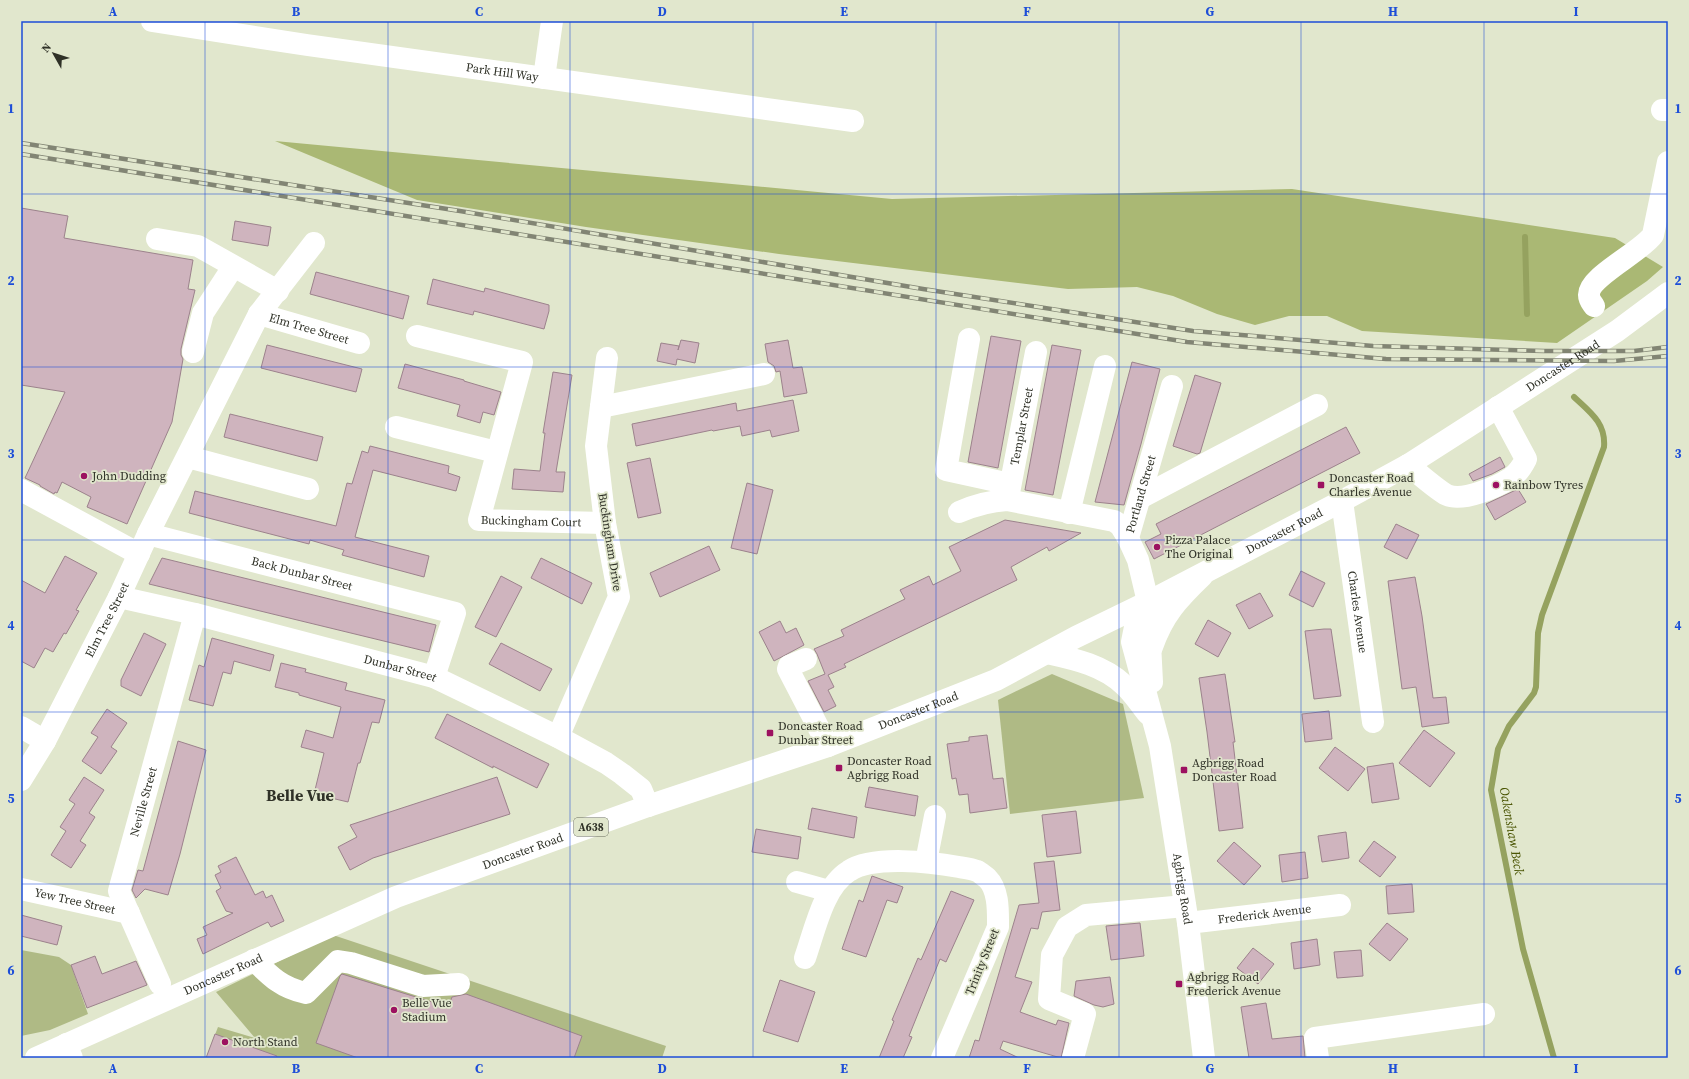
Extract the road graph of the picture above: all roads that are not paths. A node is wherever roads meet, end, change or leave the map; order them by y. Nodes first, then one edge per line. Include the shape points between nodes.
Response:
1 (152, 21) edge
2 (552, 21) edge
3 (252, 28) edge
4 (544, 78) junction
5 (853, 121) dead end
6 (1668, 162) edge
7 (157, 239) dead end
8 (314, 243) dead end
9 (233, 267) junction
10 (278, 291) junction
11 (1666, 295) edge
12 (1594, 306) dead end
13 (259, 314) junction
14 (418, 336) dead end
15 (969, 339) dead end
16 (359, 344) dead end
17 (193, 352) dead end
18 (1036, 352) dead end
19 (607, 358) dead end
20 (1105, 366) dead end
21 (764, 374) dead end
22 (1172, 386) dead end
23 (1317, 405) dead end
24 (601, 407) junction
25 (1498, 407) junction
26 (396, 427) dead end
27 (496, 452) junction
28 (188, 457) junction
29 (1408, 465) junction
30 (308, 489) dead end
31 (21, 490) edge
32 (1009, 492) junction
33 (1140, 498) junction
34 (1342, 501) junction
35 (959, 512) dead end
36 (1069, 513) junction
37 (605, 524) junction
38 (148, 534) junction
39 (1128, 538) junction
40 (139, 554) junction
41 (1207, 571) junction
42 (120, 597) junction
43 (1148, 602) junction
44 (195, 614) junction
45 (1151, 651) junction
46 (1046, 653) junction
47 (806, 659) dead end
48 (434, 677) junction
49 (1154, 721) junction
50 (1373, 722) dead end
51 (21, 727) edge
52 (558, 738) junction
53 (45, 741) junction
54 (828, 746) junction
55 (21, 780) edge
56 (648, 806) junction
57 (935, 816) dead end
58 (926, 862) junction
59 (797, 882) dead end
60 (21, 889) edge
61 (829, 891) junction
62 (1340, 905) dead end
63 (129, 913) junction
64 (1186, 914) junction
65 (805, 958) dead end
66 (254, 960) junction
67 (160, 984) dead end
68 (459, 984) dead end
69 (1484, 1014) dead end
70 (69, 1051) edge
71 (36, 1058) edge
72 (942, 1058) edge
73 (1073, 1058) edge
74 (1204, 1058) edge
75 (1318, 1058) edge

1 - 3 main road, Park Hill Way
2 - 4 main road
3 - 4 main road, Park Hill Way
4 - 5 main road, Park Hill Way
6 - 12 main road via 1653,235 1647,243 1599,276 1589,291
7 - 9 main road via 198,246
8 - 10 main road, Elm Tree Street
9 - 10 main road
9 - 17 main road via 203,313
10 - 13 main road, Elm Tree Street
11 - 25 main road, Doncaster Road / A638 via 1617,331
13 - 16 main road, Elm Tree Street
13 - 28 main road, Elm Tree Street
14 - 27 main road, Buckingham Court via 522,362
15 - 32 main road via 946,470
18 - 32 main road, Templar Street
19 - 24 main road, Buckingham Drive
20 - 36 main road
21 - 24 main road
22 - 33 main road, Portland Street
23 - 33 main road
24 - 37 main road, Buckingham Drive via 596,446
25 - 29 main road, Doncaster Road / A638
25 - 29 main road via 1526,459 1522,468 1512,478 1480,493 1459,497 1447,495
26 - 27 main road
27 - 37 main road, Buckingham Court via 479,520
28 - 30 main road
28 - 38 main road, Elm Tree Street
29 - 34 main road, Doncaster Road / A638
31 - 40 main road
32 - 35 main road via 990,502 971,506
32 - 36 main road
33 - 39 main road, Portland Street
34 - 41 main road, Doncaster Road / A638
34 - 50 main road, Charles Avenue
36 - 39 main road via 1114,521 1120,525
37 - 52 main road, Buckingham Drive via 619,597
38 - 40 main road, Elm Tree Street
38 - 48 main road, Back Dunbar Street via 455,613
39 - 43 main road, Portland Street via 1138,560
40 - 42 main road, Elm Tree Street
41 - 43 main road, Doncaster Road / A638
41 - 45 main road via 1170,609
42 - 44 main road, Dunbar Street
42 - 53 main road, Elm Tree Street
43 - 45 main road, Agbrigg Road
43 - 46 main road, Doncaster Road / A638
43 - 49 main road, Agbrigg Road via 1136,622 1132,642
44 - 48 main road, Dunbar Street
44 - 63 main road, Neville Street via 119,891
45 - 49 main road, Agbrigg Road
46 - 49 main road via 1085,662 1107,672 1123,684
46 - 54 main road, Doncaster Road / A638 via 996,680
47 - 54 main road via 789,666 788,669
48 - 52 main road, Dunbar Street
49 - 64 main road, Agbrigg Road
51 - 53 main road
52 - 56 main road, Dunbar Street via 622,774 641,790
53 - 55 main road, Elm Tree Street
54 - 56 main road, Doncaster Road / A638
56 - 66 main road, Doncaster Road / A638 via 396,897
57 - 58 main road
58 - 61 main road, Trinity Street via 865,864 849,871
58 - 72 main road, Trinity Street via 978,871 988,879 998,905 998,927
59 - 61 main road
60 - 63 main road, Yew Tree Street
61 - 65 main road, Trinity Street
62 - 64 main road, Frederick Avenue
63 - 67 main road, Neville Street
64 - 73 main road, Frederick Avenue via 1086,915 1067,927 1052,955 1049,999 1085,1014
64 - 74 main road, Agbrigg Road
66 - 68 main road via 272,978 292,990 306,993 338,961 423,986
66 - 70 main road, Doncaster Road / A638
69 - 75 main road via 1316,1038
70 - 71 main road, Doncaster Road / A638

